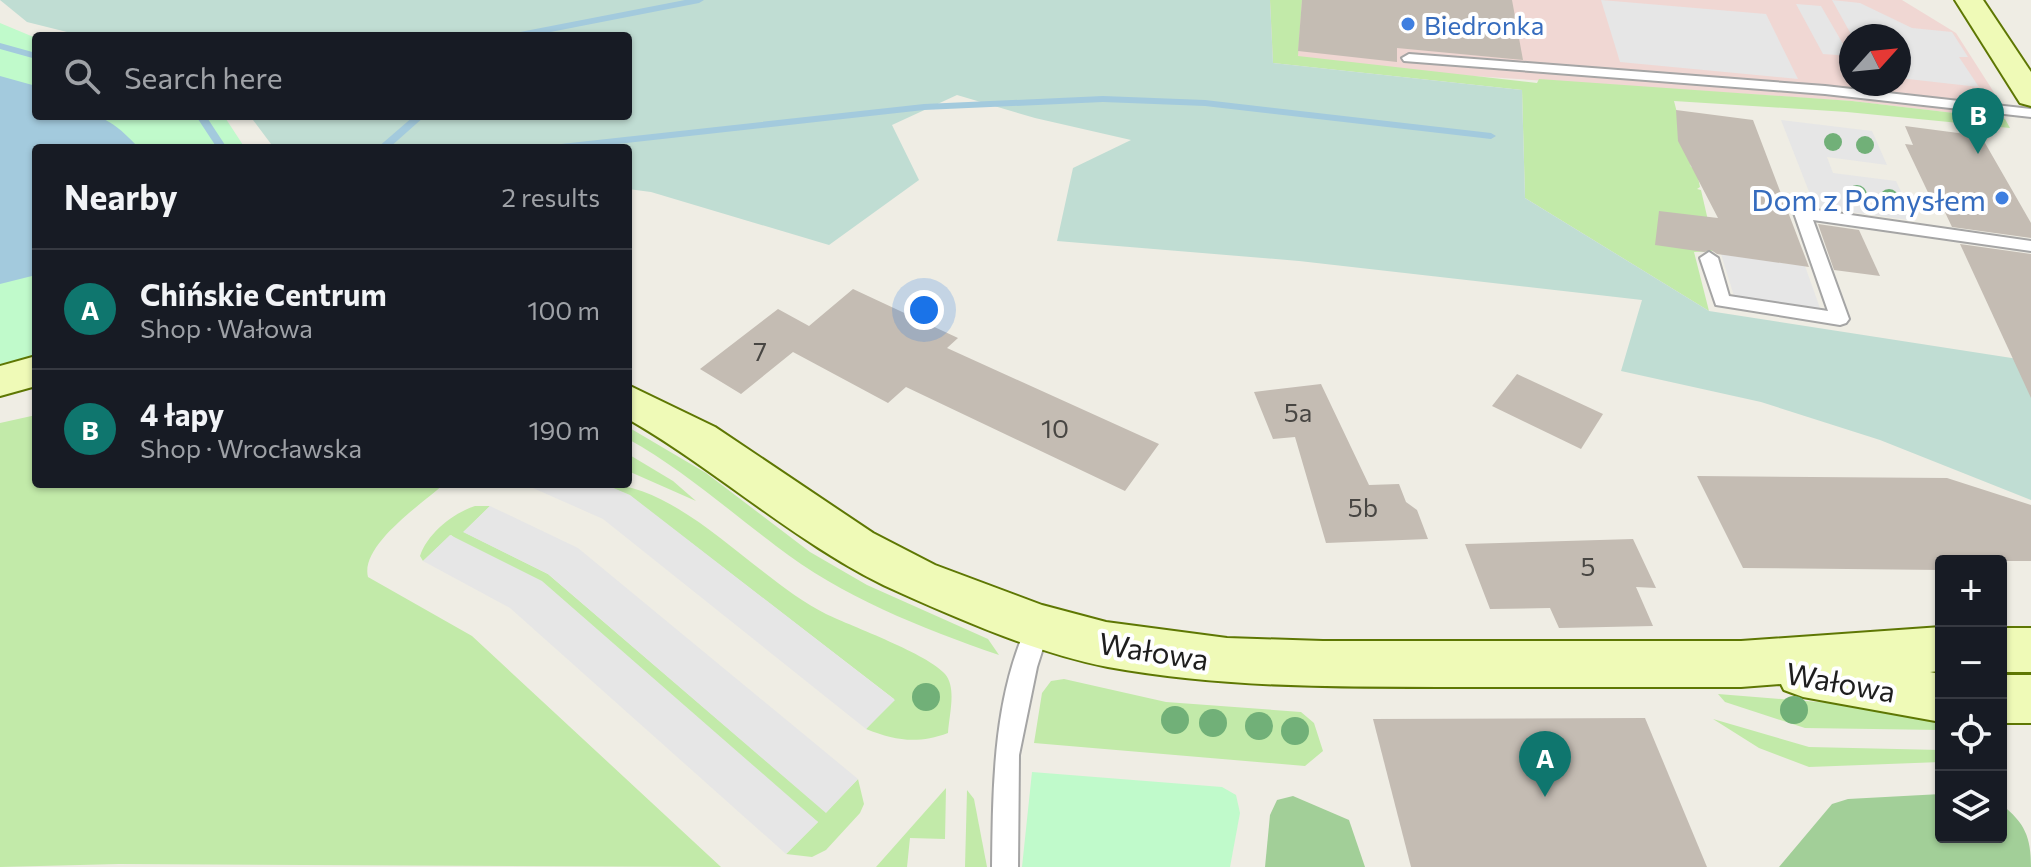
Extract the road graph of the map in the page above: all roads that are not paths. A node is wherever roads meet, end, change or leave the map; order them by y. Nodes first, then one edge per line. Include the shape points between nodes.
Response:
1 (1969, 0) edge
2 (1409, 58) dead end
3 (2031, 96) edge
4 (2031, 113) edge
5 (2031, 246) edge
6 (1709, 258) dead end
7 (32, 372) edge
8 (0, 381) edge
9 (632, 402) edge
10 (1038, 626) junction
11 (1935, 649) edge
12 (2007, 650) edge
13 (2031, 650) edge
14 (1741, 664) junction
15 (1935, 697) edge
16 (2007, 699) edge
17 (2031, 699) edge
18 (1005, 867) edge

1 - 3 street
2 - 4 lane via 1825,90
5 - 6 lane via 1802,213 1840,319 1722,301
7 - 8 street
9 - 10 street, Wałowa via 699,439 856,547 918,579
10 - 14 street, Wałowa via 1106,644 1227,661
10 - 18 lane via 1006,755
11 - 14 street, Wałowa
12 - 13 street
14 - 15 street, Wałowa
16 - 17 street

